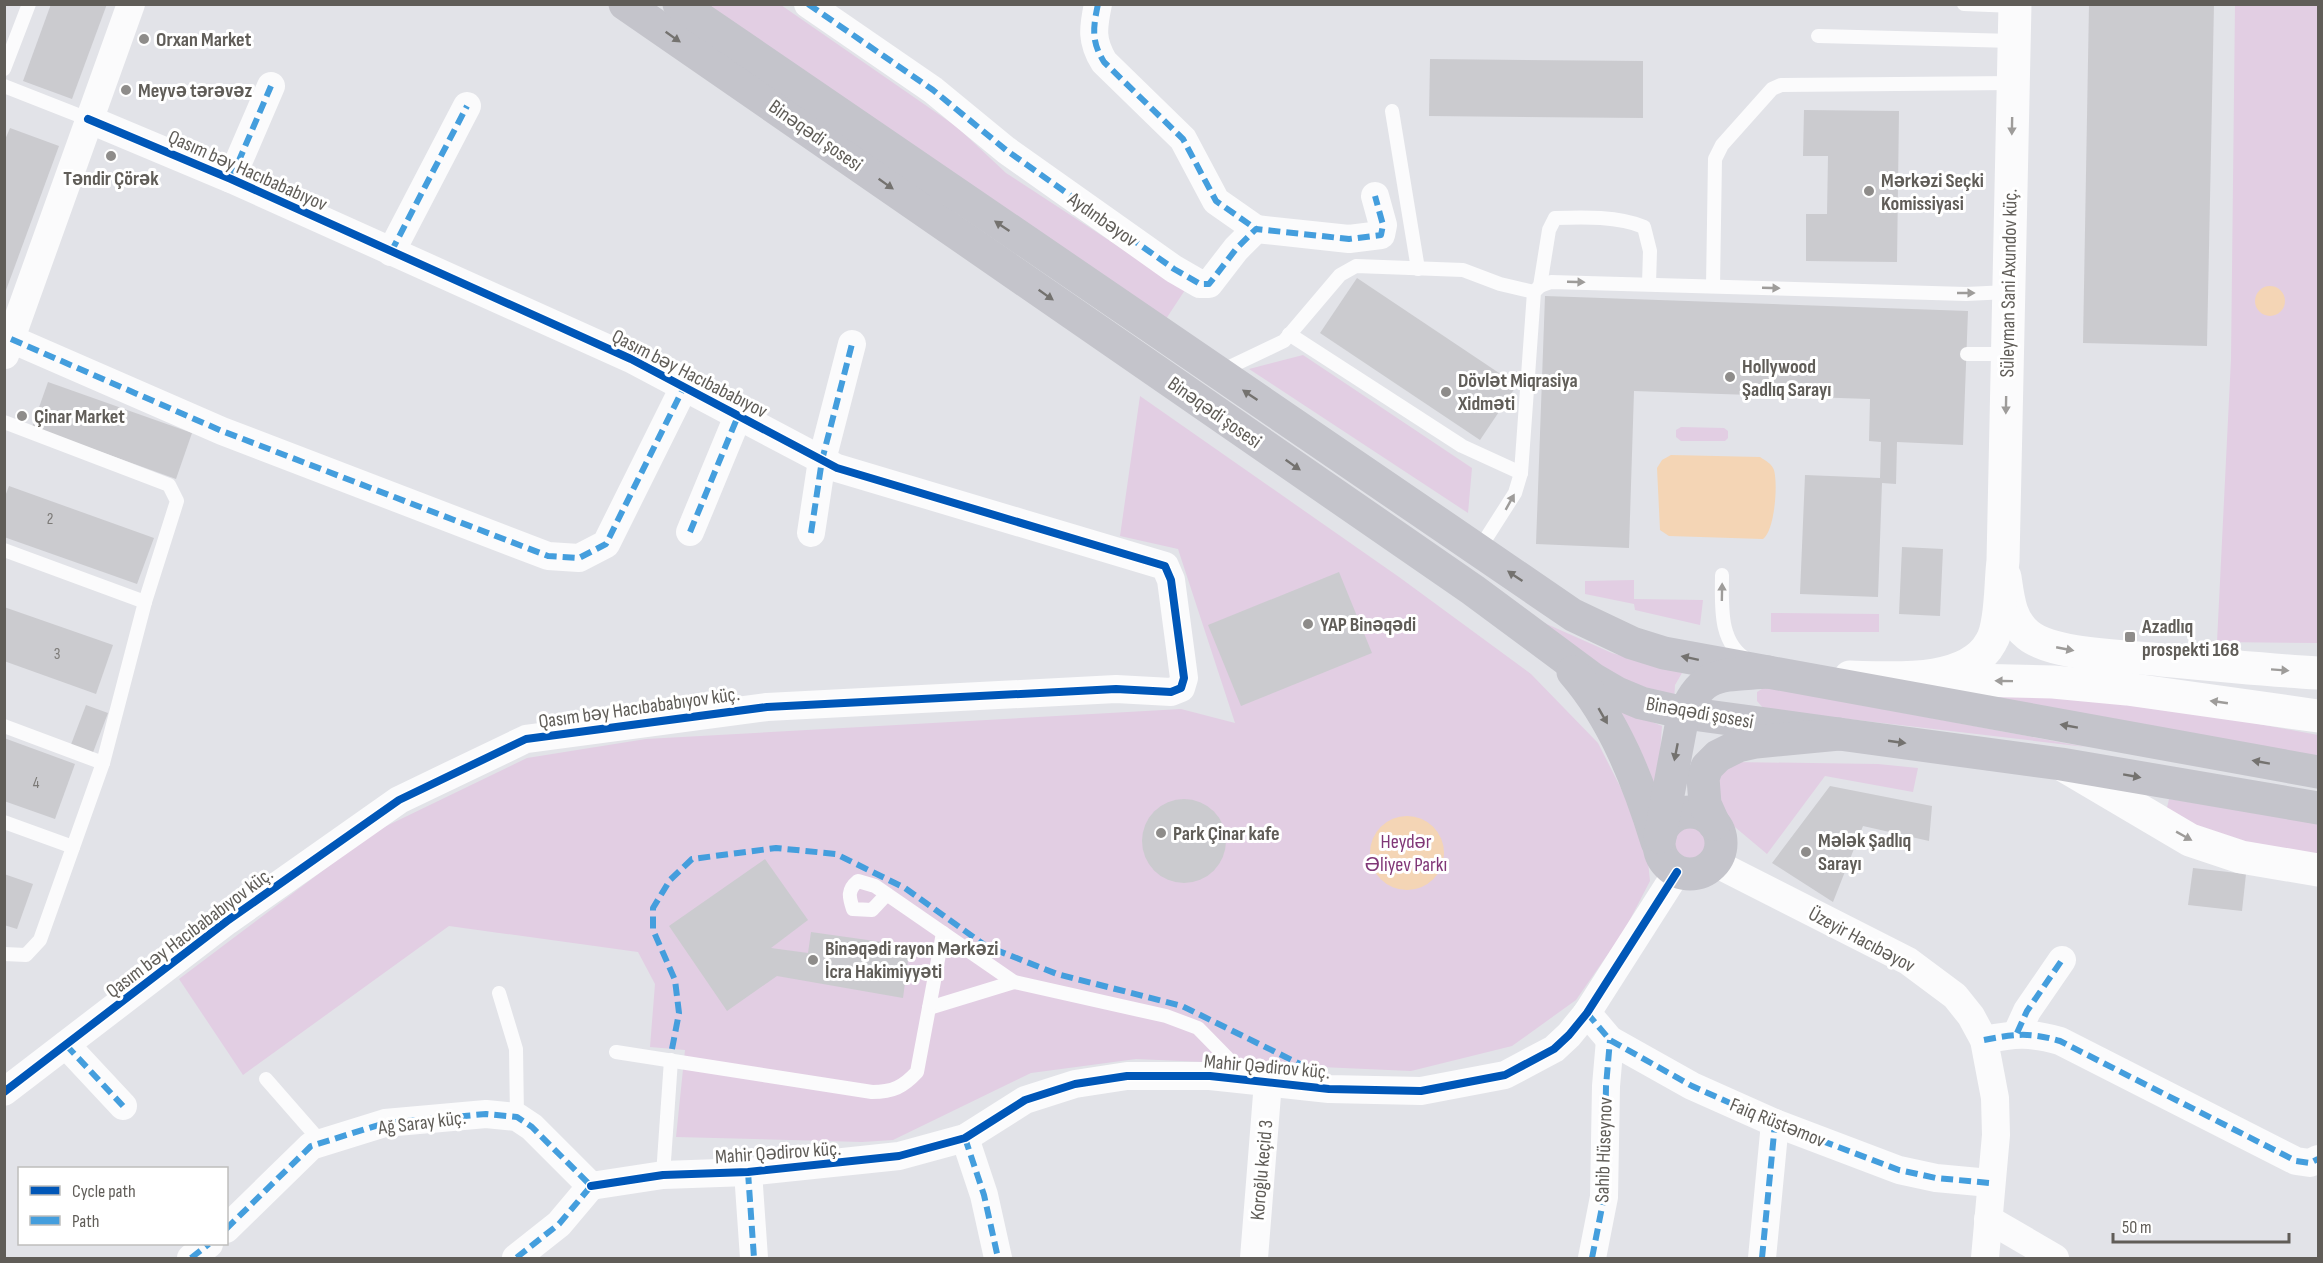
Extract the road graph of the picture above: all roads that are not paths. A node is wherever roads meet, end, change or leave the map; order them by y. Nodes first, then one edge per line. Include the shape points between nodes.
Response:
1 (29, 4) edge
2 (131, 4) edge
3 (625, 4) edge
4 (679, 4) edge
5 (808, 4) edge
6 (1098, 4) edge
7 (1953, 4) edge
8 (1964, 5) edge
9 (2015, 5) edge
10 (1818, 36) dead end
11 (2014, 41) junction
12 (4, 69) edge
13 (2013, 83) junction
14 (4, 86) edge
15 (271, 86) dead end
16 (467, 106) dead end
17 (1392, 111) dead end
18 (88, 119) junction
19 (231, 179) junction
20 (1375, 196) dead end
21 (1256, 229) junction
22 (391, 252) junction
23 (1418, 268) junction
24 (1649, 285) junction
25 (1713, 286) junction
26 (1537, 289) junction
27 (2008, 292) junction
28 (1289, 334) junction
29 (7, 344) edge
30 (852, 344) dead end
31 (1966, 354) dead end
32 (2007, 354) junction
33 (1217, 372) junction
34 (684, 387) junction
35 (738, 416) junction
36 (4, 422) edge
37 (822, 460) junction
38 (1521, 473) junction
39 (690, 532) dead end
40 (811, 533) dead end
41 (4, 550) edge
42 (1478, 551) junction
43 (2002, 561) junction
44 (1722, 575) dead end
45 (145, 602) junction
46 (1556, 653) junction
47 (2319, 673) edge
48 (1781, 674) junction
49 (1912, 679) junction
50 (1171, 692) joint
51 (1685, 713) junction
52 (2319, 716) edge
53 (4, 726) edge
54 (1839, 734) junction
55 (103, 763) junction
56 (2061, 764) junction
57 (2319, 772) edge
58 (2319, 808) edge
59 (4, 822) edge
60 (1714, 824) junction
61 (73, 847) junction
62 (1666, 853) junction
63 (1715, 862) junction
64 (2319, 870) edge
65 (887, 894) dead end
66 (943, 933) junction
67 (4, 954) edge
68 (2062, 960) dead end
69 (1014, 982) junction
70 (499, 993) dead end
71 (929, 1008) junction
72 (1587, 1013) junction
73 (2017, 1033) junction
74 (1610, 1040) junction
75 (1984, 1040) junction
76 (66, 1045) junction
77 (616, 1052) dead end
78 (671, 1060) junction
79 (266, 1079) dead end
80 (1258, 1081) junction
81 (4, 1092) edge
82 (123, 1106) dead end
83 (517, 1117) junction
84 (1775, 1123) junction
85 (965, 1138) junction
86 (322, 1143) junction
87 (2319, 1159) edge
88 (748, 1172) junction
89 (663, 1175) junction
90 (1990, 1183) junction
91 (591, 1186) junction
92 (1988, 1219) junction
93 (228, 1227) edge
94 (208, 1245) edge
95 (191, 1258) edge
96 (516, 1258) edge
97 (754, 1258) edge
98 (998, 1258) edge
99 (1254, 1258) edge
100 (1592, 1258) edge
101 (1762, 1258) edge
102 (1985, 1258) edge
103 (2055, 1258) edge

1 - 12 lane
2 - 18 street, Qasım bəy Hacıbababıyov
3 -> 46 main road, Binəqədi şosesi via 1473,590
33 -> 4 main road, Binəqədi şosesi
5 - 21 street, Aydınbəyov via 933,90 1006,150 1200,284 1209,284
6 - 21 street via 1092,29 1094,47 1104,62 1184,139 1216,201
7 - 8 lane
8 - 9 lane
9 - 11 street, Süleyman Sani Axundov küç.
10 - 11 lane
11 - 13 street, Süleyman Sani Axundov küç.
13 - 25 lane via 1781,85 1772,89 1714,159
13 -> 27 street, Süleyman Sani Axundov küç.
14 - 18 lane
15 - 19 street
16 - 22 street
17 - 23 lane
18 - 19 street, Qasım bəy Hacıbababıyov
18 - 29 street, Qasım bəy Hacıbababıyov
19 - 22 street, Qasım bəy Hacıbababıyov
20 - 21 street via 1383,225 1381,235 1349,239
22 - 34 street, Qasım bəy Hacıbababıyov via 631,359
23 - 26 lane via 1463,270
23 - 28 lane via 1356,266 1340,275
24 - 25 lane
26 -> 24 lane via 1551,282
24 - 26 lane via 1650,250 1644,227 1632,222 1556,218 1549,230
25 -> 27 lane
26 - 38 lane
27 - 32 street, Süleyman Sani Axundov küç.
28 - 33 lane via 1284,341
28 - 38 lane via 1462,446
29 - 34 street, Qasım bəy Hacıbababıyov via 222,432 548,556 579,558 606,544
30 - 37 street
31 - 32 lane
32 -> 43 street, Süleyman Sani Axundov küç.
42 -> 33 main road, Binəqədi şosesi
34 - 35 street, Qasım bəy Hacıbababıyov
35 - 37 street, Qasım bəy Hacıbababıyov
35 - 39 street
36 - 45 lane via 169,484 177,501
37 - 40 street
37 - 50 street, Qasım bəy Hacıbababıyov via 837,468 1165,566 1171,580 1184,678 1181,688
42 -> 38 lane via 1511,500
41 - 45 lane
48 -> 42 main road, Binəqədi şosesi via 1695,660 1632,643 1573,615
43 -> 47 street via 2010,608 2017,624 2043,644 2085,652
43 - 49 street via 1996,627 1984,652 1948,672
48 -> 44 lane via 1732,647 1722,615
45 - 55 lane
46 - 51 main road, Binəqədi şosesi via 1617,693
46 -> 62 main road via 1579,679 1612,730
48 - 49 street
48 - 51 main road via 1715,677 1703,683
57 -> 48 main road
52 -> 49 street via 2127,688
50 - 76 street, Qasım bəy Hacıbababıyov küç. via 1116,689 768,707 526,739 399,800 227,921
51 - 54 main road, Binəqədi şosesi
51 -> 62 main road
53 - 55 lane
54 -> 56 main road
54 - 60 main road via 1756,742 1718,756 1703,778 1705,804
55 - 61 lane
56 -> 58 main road
56 -> 64 street via 2190,840 2241,858
59 - 61 lane
60 - 62 main road via 1703,815 1683,813 1670,819
60 - 63 main road via 1721,843
61 - 67 lane via 40,940 26,955
62 - 63 main road via 1697,874
62 - 72 street, Mahir Qədirov küç.
63 - 75 street, Üzeyir Hacıbəyov via 1908,961 1955,996
65 - 66 lane
66 - 69 lane
66 - 71 lane
68 - 73 street via 2027,1011
69 - 71 lane
69 - 80 lane via 1166,1016 1198,1028
70 - 83 lane via 516,1049
71 - 78 lane via 917,1072 904,1087 889,1092
72 - 74 street, Faiq Rüstəmov
72 - 80 street, Mahir Qədirov küç. via 1554,1049 1504,1075 1466,1084 1421,1091 1329,1089
73 - 75 street
73 - 87 street via 2060,1041 2295,1161 2310,1163
74 - 84 street, Faiq Rüstəmov via 1692,1086
74 - 100 street, Sahib Hüseynov via 1604,1197
75 - 90 street, Üzeyir Hacıbəyov via 1995,1098 1996,1136
76 - 81 street, Qasım bəy Hacıbababıyov küç.
76 - 82 street
77 - 78 lane
78 - 89 lane
79 - 86 lane
80 - 85 street, Mahir Qədirov küç. via 1210,1076 1127,1076 1075,1084 1025,1100
80 - 99 street, Koroğlu keçid 3
83 - 86 street, Ağ Saray küç. via 486,1114 385,1123
83 - 91 street
84 - 90 street, Faiq Rüstəmov via 1899,1170
84 - 101 street
85 - 88 street, Mahir Qədirov küç. via 899,1156
85 - 98 street via 984,1195
86 - 93 street, Ağ Saray küç. via 311,1146
88 - 89 street, Mahir Qədirov küç.
88 - 97 street
89 - 91 street, Mahir Qədirov küç.
90 - 92 street, Üzeyir Hacıbəyov
91 - 96 street via 559,1224
92 - 102 street, Üzeyir Hacıbəyov
92 - 103 street
94 - 95 street

